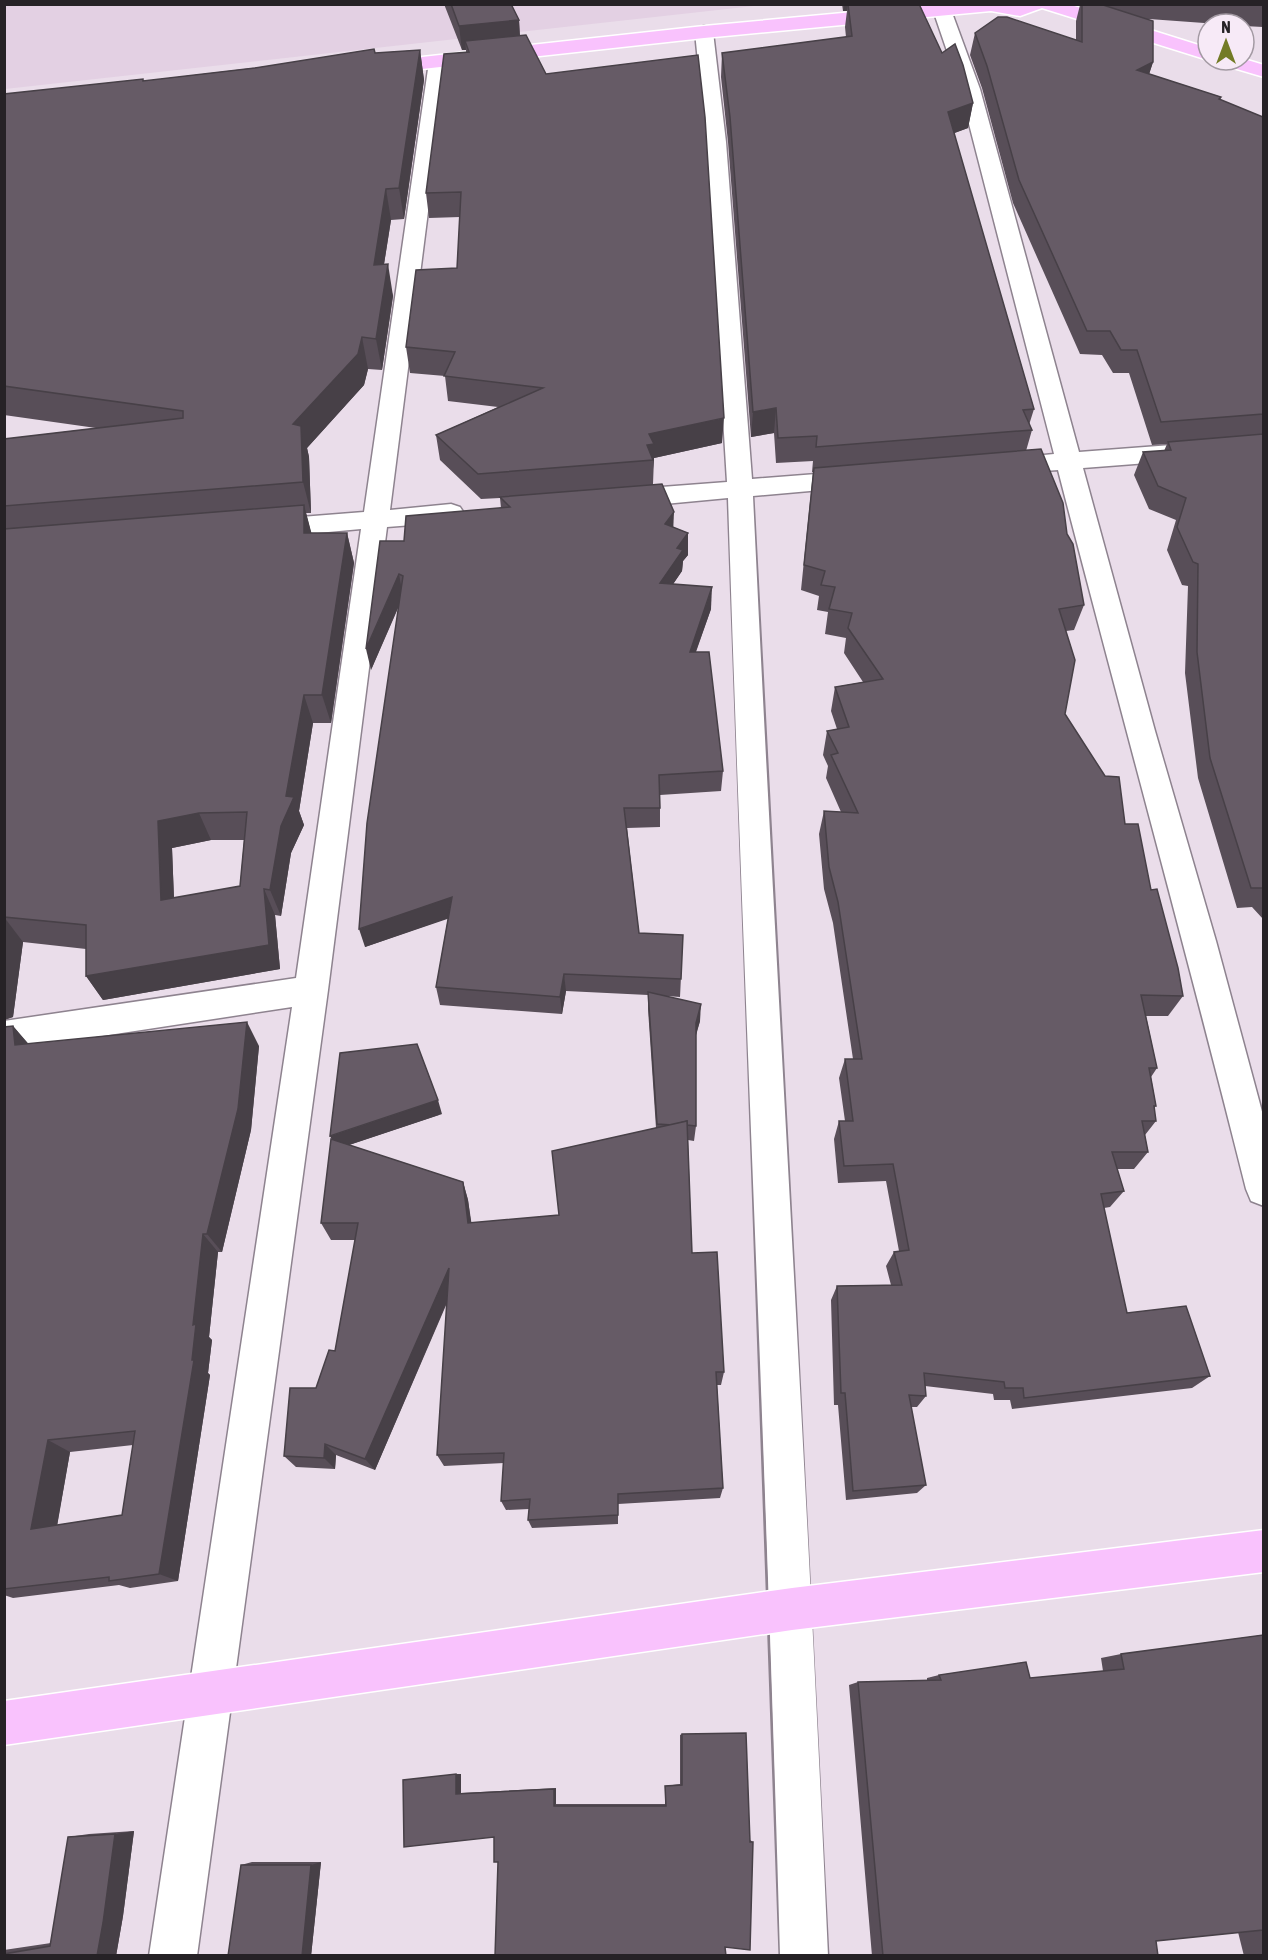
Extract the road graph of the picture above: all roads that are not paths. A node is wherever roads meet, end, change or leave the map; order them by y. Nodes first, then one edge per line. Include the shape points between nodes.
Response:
1 (1036, 4) edge
2 (1048, 4) edge
3 (993, 5) edge
4 (942, 10) junction
5 (704, 32) junction
6 (1196, 50) edge
7 (438, 62) junction
8 (358, 70) edge
9 (1263, 446) edge
10 (1067, 460) junction
11 (974, 469) edge
12 (880, 477) edge
13 (741, 489) junction
14 (599, 501) edge
15 (469, 512) edge
16 (375, 520) junction
17 (243, 530) edge
18 (311, 990) junction
19 (4, 1036) edge
20 (1263, 1189) edge
21 (1263, 1551) edge
22 (792, 1609) junction
23 (212, 1692) junction
24 (4, 1723) edge
25 (173, 1956) edge
26 (804, 1956) edge

1 - 3 main road via 1017,11
2 - 6 main road
3 - 4 main road
4 - 5 main road
4 - 10 street via 970,89
5 - 7 main road
5 - 13 street via 716,142
7 - 8 main road
7 - 16 street
9 - 10 street
10 - 11 street
10 - 20 street via 1200,941
12 - 13 street
13 - 14 street
13 - 22 street
15 - 16 street
16 - 17 street
16 - 18 street
18 - 19 street
18 - 23 street
21 - 22 main road
22 - 23 main road
22 - 26 street
23 - 24 main road
23 - 25 street

